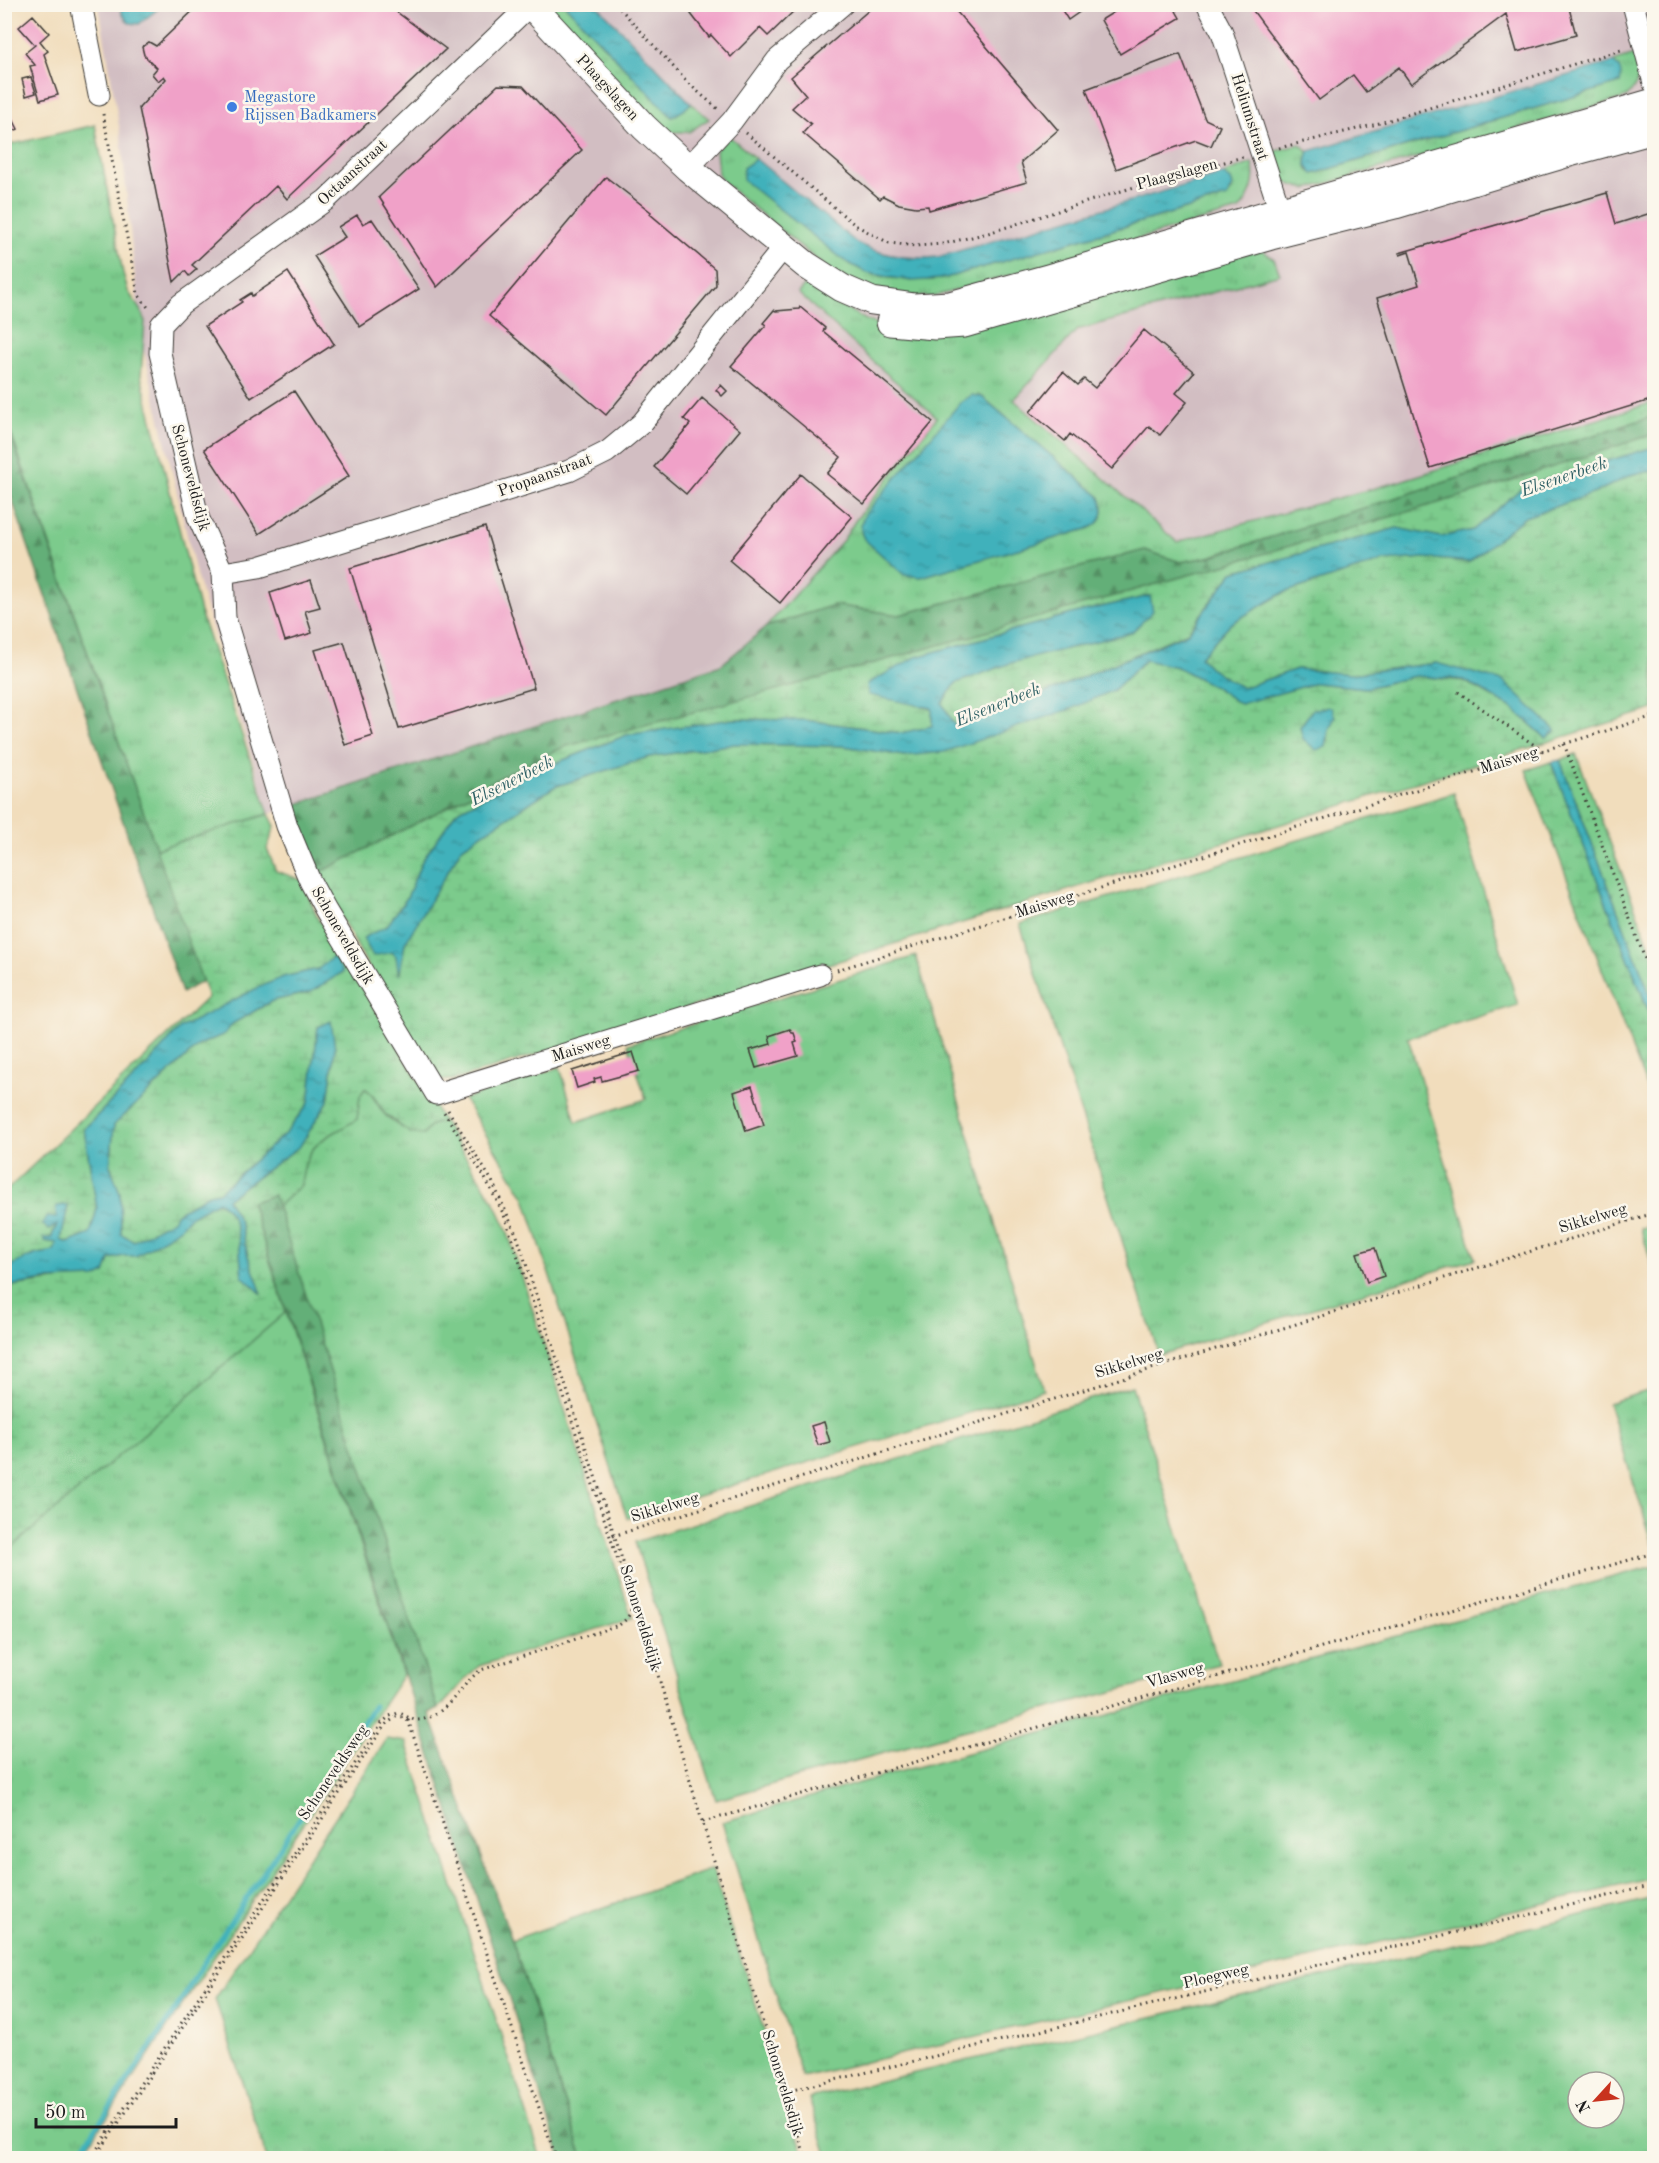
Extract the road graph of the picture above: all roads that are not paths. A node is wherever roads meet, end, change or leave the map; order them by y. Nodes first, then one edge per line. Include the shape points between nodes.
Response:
1 (81, 4) edge
2 (843, 4) edge
3 (1207, 4) edge
4 (1633, 4) edge
5 (530, 5) edge
6 (1654, 83) edge
7 (99, 95) road end
8 (1654, 102) edge
9 (1654, 130) edge
10 (688, 168) junction
11 (1284, 221) junction
12 (784, 247) junction
13 (161, 325) joint
14 (222, 573) junction
15 (820, 975) road end
16 (436, 1094) joint

1 - 7 street
2 - 10 street via 777,60 732,122
3 - 11 street, Heliumstraat via 1222,32
4 - 6 street
5 - 10 street, Plaagslagen via 644,127
5 - 13 street, Octaanstraat via 326,200 181,304
8 - 11 street, Plaagslagen
9 - 11 street, Plaagslagen via 1395,205
10 - 12 street, Plaagslagen
11 - 12 street, Plaagslagen via 950,305 915,307 872,301 842,288
12 - 14 street, Propaanstraat via 642,423 607,453 558,474 259,567
13 - 14 street, Schoneveldsdijk via 160,353 198,517
14 - 16 street, Schoneveldsdijk via 225,618 287,826 325,909
15 - 16 street, Maisweg

